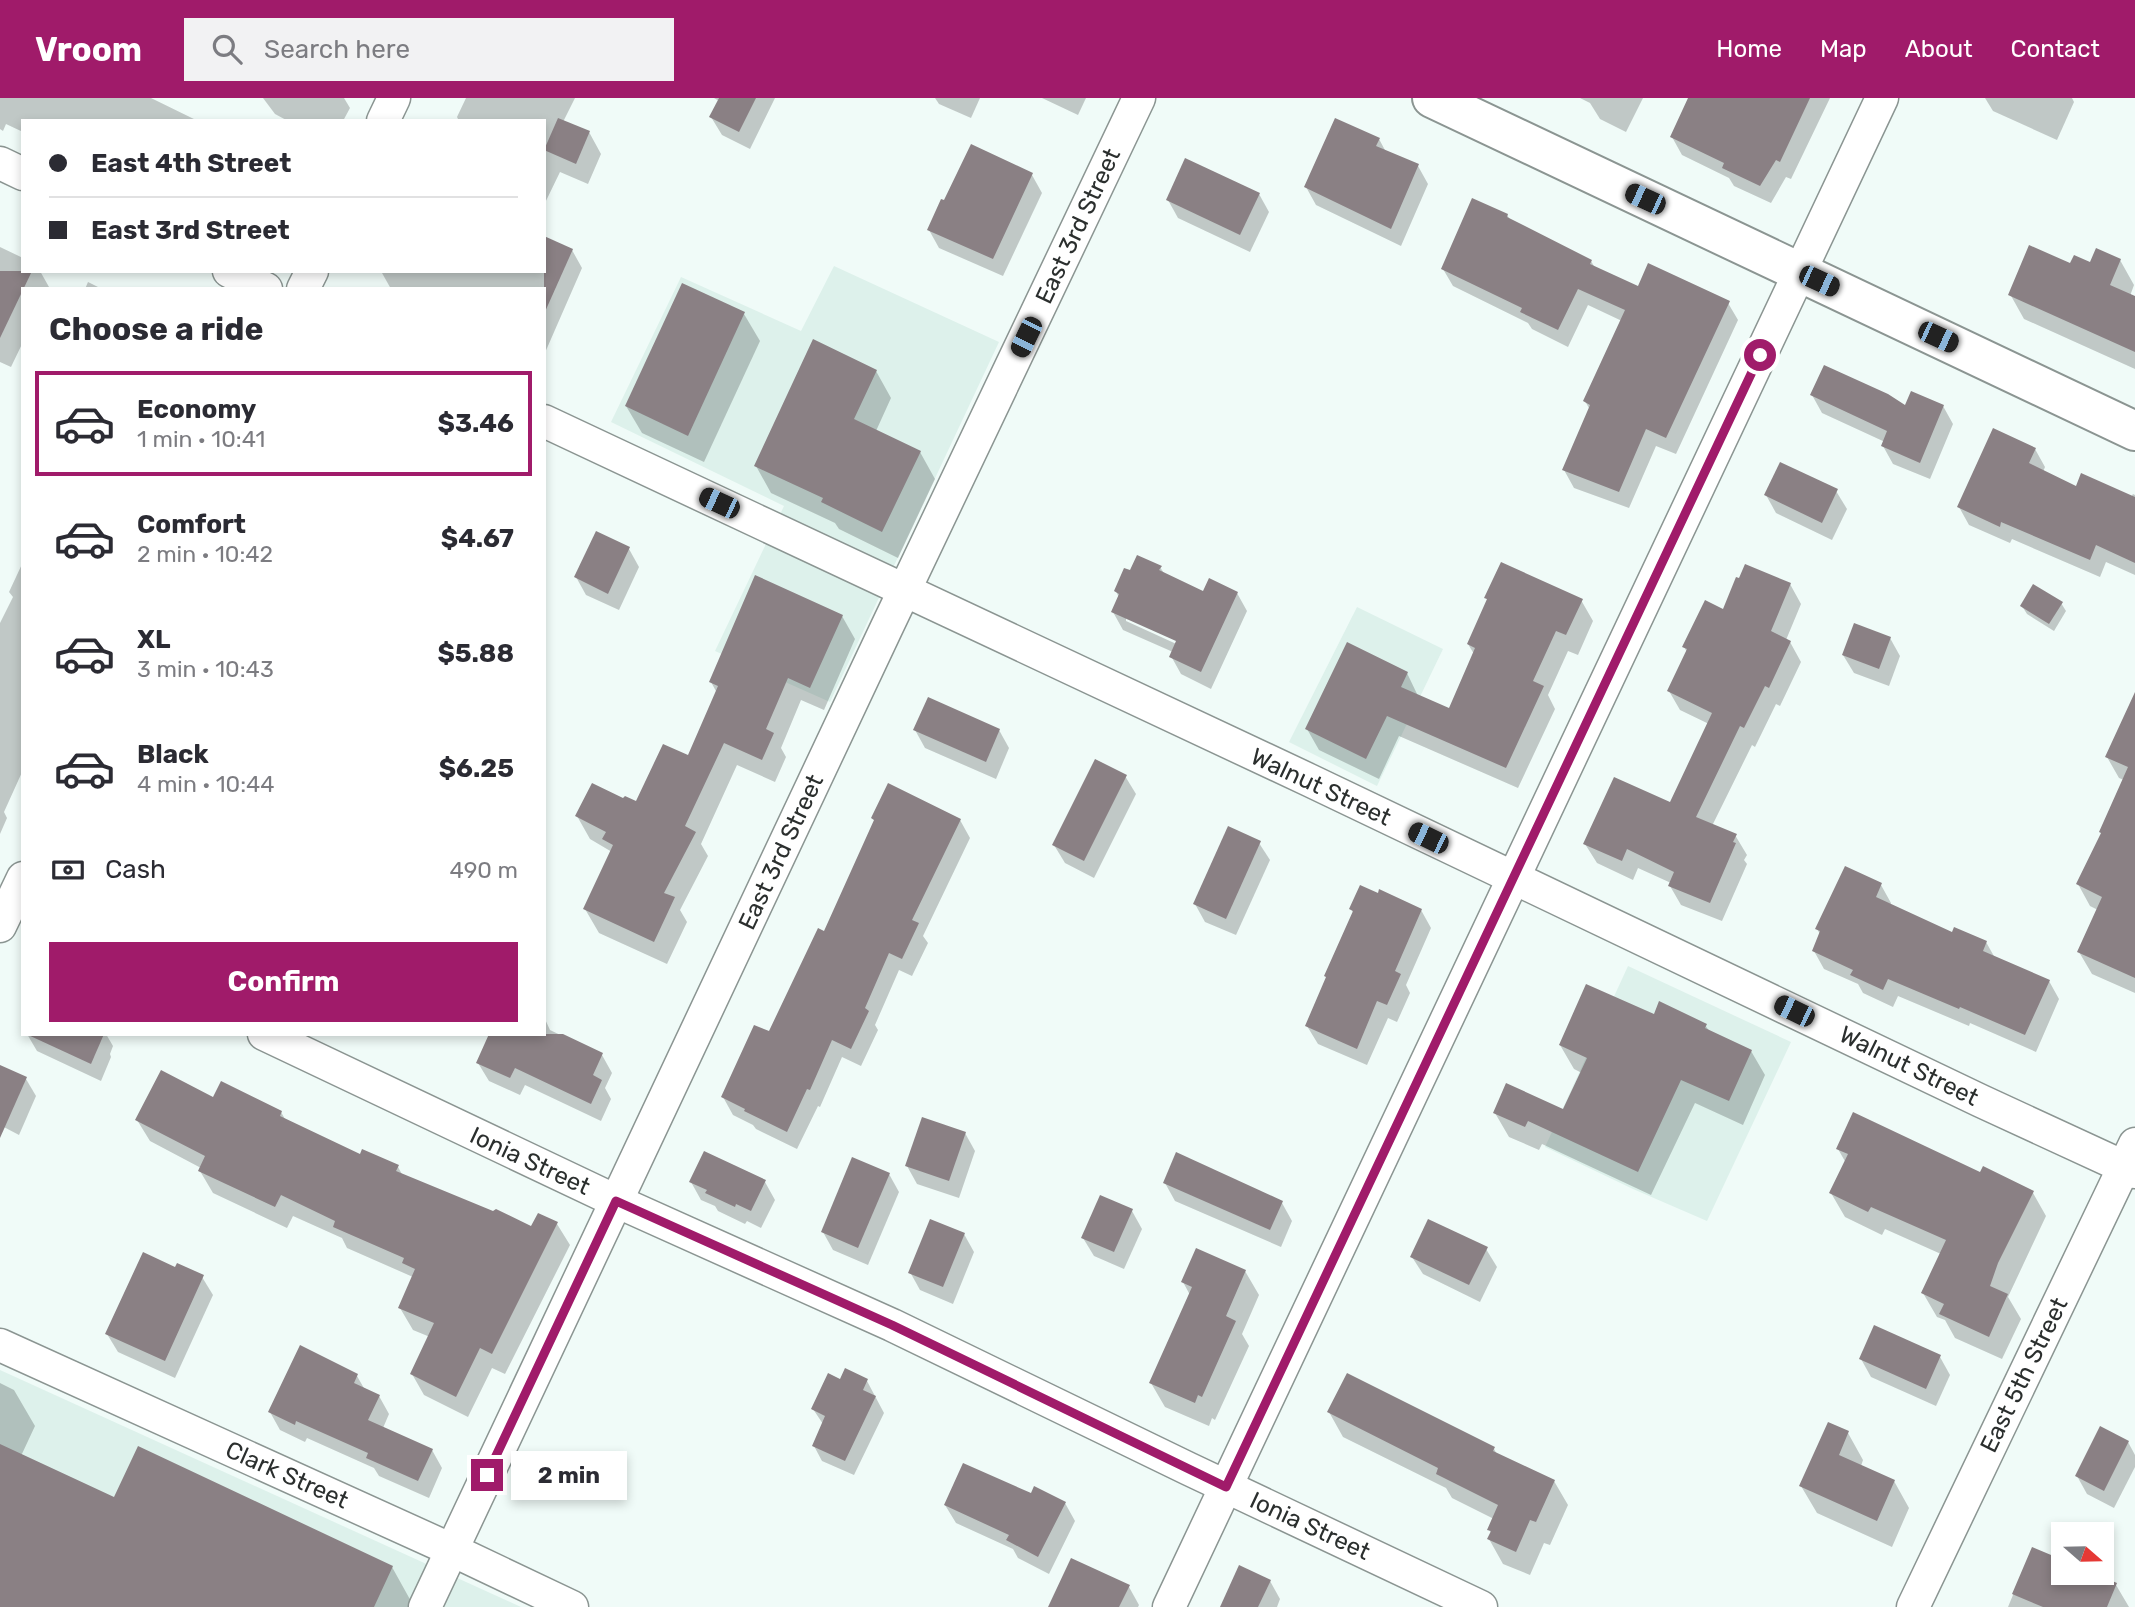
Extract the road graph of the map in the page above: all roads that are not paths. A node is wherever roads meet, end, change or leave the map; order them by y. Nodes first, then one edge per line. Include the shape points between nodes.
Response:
1 (394, 98) edge
2 (1139, 98) edge
3 (1432, 98) edge
4 (1882, 98) edge
5 (384, 119) edge
6 (0, 163) edge
7 (21, 173) edge
8 (1799, 271) junction
9 (233, 273) edge
10 (262, 287) edge
11 (546, 422) edge
12 (2135, 431) edge
13 (904, 592) junction
14 (1514, 879) junction
15 (21, 883) edge
16 (7, 917) edge
17 (268, 1036) edge
18 (2131, 1161) edge
19 (616, 1201) junction
20 (0, 1345) edge
21 (1226, 1487) junction
22 (452, 1550) junction
23 (425, 1607) edge
24 (572, 1607) edge
25 (1169, 1607) edge
26 (1481, 1607) edge
27 (1913, 1607) edge

1 - 5 street
2 - 13 street, East 3rd Street
3 - 8 street
4 - 8 street
6 - 7 street
8 - 12 street
8 - 14 street
9 - 10 street
11 - 13 street, Walnut Street
13 - 14 street, Walnut Street
13 - 19 street, East 3rd Street
14 - 18 street, Walnut Street
14 - 21 street
15 - 16 street
17 - 19 street, Ionia Street
18 - 27 street, East 5th Street
19 - 21 street, Ionia Street via 892,1325
19 - 22 street, East 3rd Street
20 - 22 street, Clark Street
21 - 25 street
21 - 26 street, Ionia Street
22 - 23 street, East 3rd Street
22 - 24 street, Clark Street

